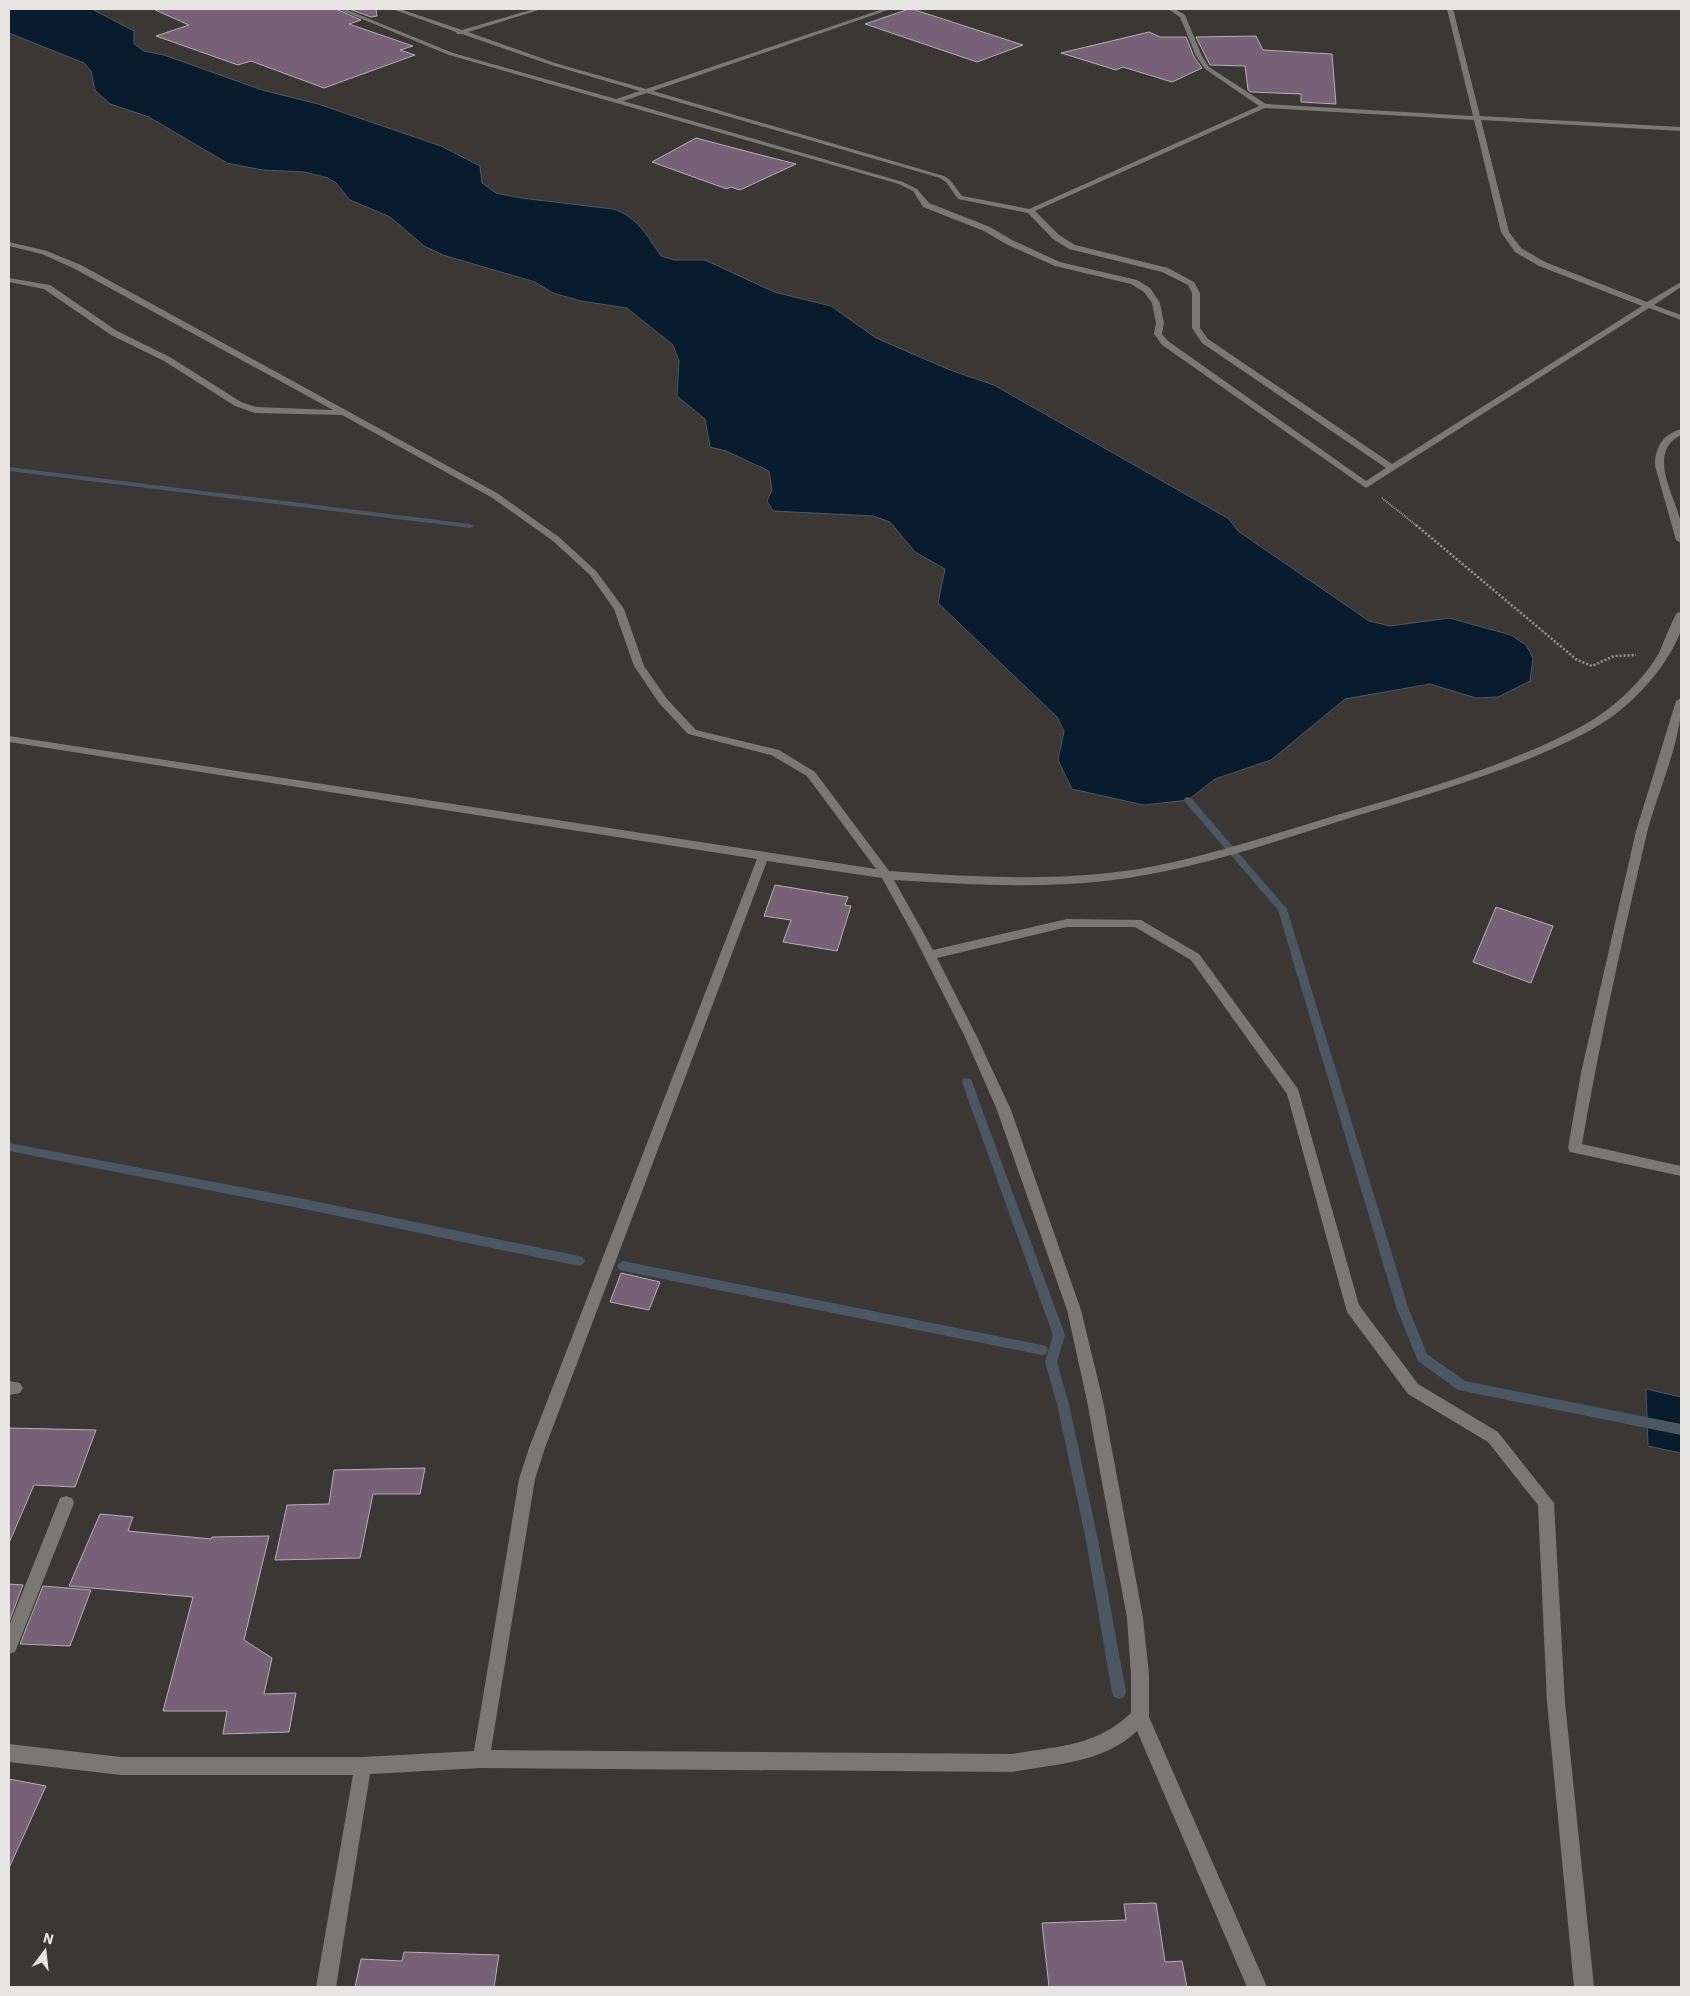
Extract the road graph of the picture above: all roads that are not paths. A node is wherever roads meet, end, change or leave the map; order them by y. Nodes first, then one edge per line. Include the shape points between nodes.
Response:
1 (341, 9) edge
2 (395, 9) edge
3 (539, 9) edge
4 (888, 9) edge
5 (1172, 9) edge
6 (1450, 9) edge
7 (459, 33) junction
8 (647, 91) junction
9 (615, 102) junction
10 (1264, 106) junction
11 (1478, 117) junction
12 (1681, 128) edge
13 (1030, 211) junction
14 (9, 244) edge
15 (9, 280) edge
16 (1681, 284) edge
17 (1649, 304) junction
18 (1681, 318) edge
19 (342, 413) junction
20 (1681, 432) edge
21 (1392, 468) junction
22 (1681, 540) edge
23 (1681, 615) edge
24 (1681, 701) edge
25 (9, 739) edge
26 (762, 857) junction
27 (886, 875) junction
28 (930, 955) junction
29 (1681, 1171) edge
30 (66, 1503) dead end
31 (9, 1646) edge
32 (1140, 1717) junction
33 (9, 1753) edge
34 (481, 1759) junction
35 (363, 1766) junction
36 (326, 1987) edge
37 (1257, 1987) edge
38 (1584, 1987) edge

1 - 9 street via 451,54
2 - 7 street
3 - 7 street
4 - 8 street
5 - 10 street via 1183,16 1199,56 1208,68
6 - 11 street
7 - 8 street
8 - 9 street
8 - 13 street via 942,177 960,198
9 - 21 street via 901,183 915,190 926,205 991,231 1058,264 1134,282 1147,290 1156,303 1160,323 1158,334 1165,344 1366,485
10 - 11 street
10 - 13 street
11 - 12 street
11 - 17 street via 1505,232 1518,250 1542,264
13 - 21 street via 1056,237 1072,247 1166,270 1191,284 1196,294 1196,328 1205,341
14 - 19 street via 55,255
15 - 19 street via 47,287 114,333 167,360 238,404 255,410
16 - 17 street
17 - 18 street
17 - 21 street
19 - 27 street via 494,495 556,539 593,573 619,609 640,666 663,701 692,732 774,752 811,774
20 - 22 street via 1663,444 1659,466
23 - 27 street via 1659,660 1627,699 1588,727 1566,738 1460,780 1192,863 1060,882
24 - 29 street via 1642,831 1588,1073 1575,1148
25 - 26 street
26 - 27 street
26 - 34 street via 537,1448 528,1480
27 - 28 street
28 - 32 street via 1004,1110 1074,1310 1095,1401 1135,1618
28 - 38 street via 1067,923 1138,924 1195,957 1293,1094 1352,1308 1413,1389 1493,1437 1546,1504 1556,1702
30 - 31 street
32 - 34 street via 1123,1733 1092,1749 1012,1764
32 - 37 street
33 - 35 street via 121,1766
34 - 35 street
35 - 36 street

